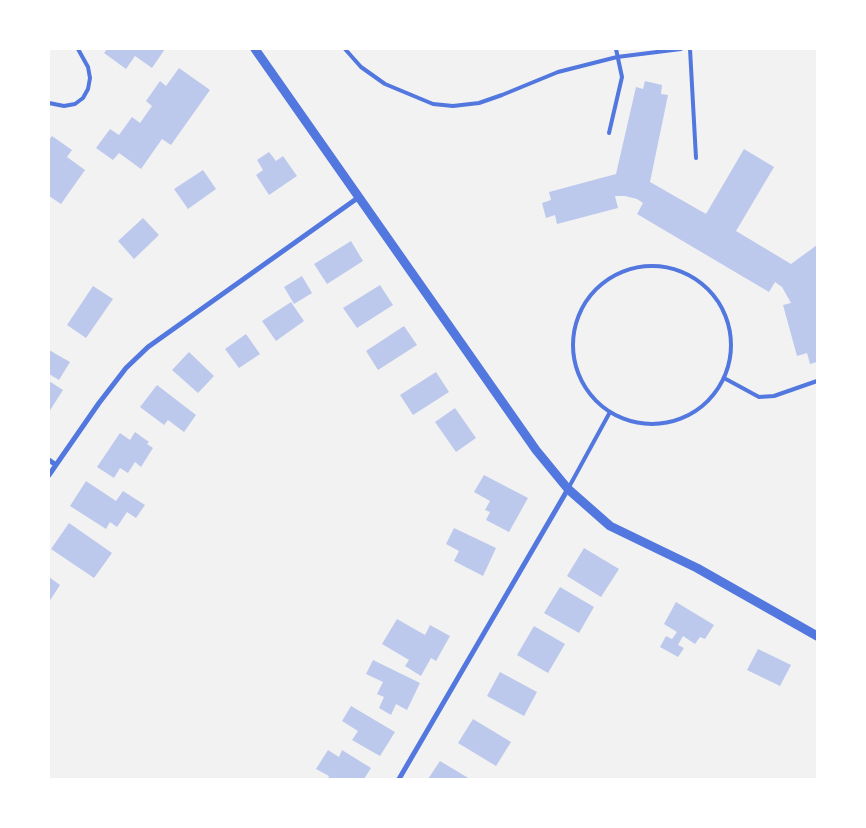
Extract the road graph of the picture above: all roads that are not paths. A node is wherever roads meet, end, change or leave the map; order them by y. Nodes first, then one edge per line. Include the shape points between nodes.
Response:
1 (78, 49) edge
2 (255, 49) edge
3 (345, 49) edge
4 (616, 49) edge
5 (681, 49) edge
6 (690, 49) edge
7 (617, 57) junction
8 (49, 103) edge
9 (609, 133) dead end
10 (696, 158) dead end
11 (359, 197) junction
12 (724, 378) junction
13 (817, 381) edge
14 (610, 412) junction
15 (49, 460) edge
16 (56, 465) junction
17 (49, 476) edge
18 (568, 489) junction
19 (817, 636) edge
20 (399, 779) edge

1 - 8 lane via 88,67 88,89 75,104
2 - 11 street
3 - 7 lane via 361,67 385,84 433,104 454,106 479,103 558,72
4 - 7 lane
5 - 7 lane
6 - 10 lane
7 - 9 lane via 622,77
11 - 16 street via 148,347 120,375
11 - 18 street via 536,450
12 - 13 lane via 759,397 774,396
12 - 14 lane via 711,398 686,417 650,424 621,418
12 - 14 lane via 732,343 730,327 713,294 693,277 676,270 662,267 629,270 613,277 589,298 575,331 573,349 582,381 599,404
14 - 18 lane
15 - 16 street
16 - 17 street
18 - 19 street via 610,526 697,568
18 - 20 street

